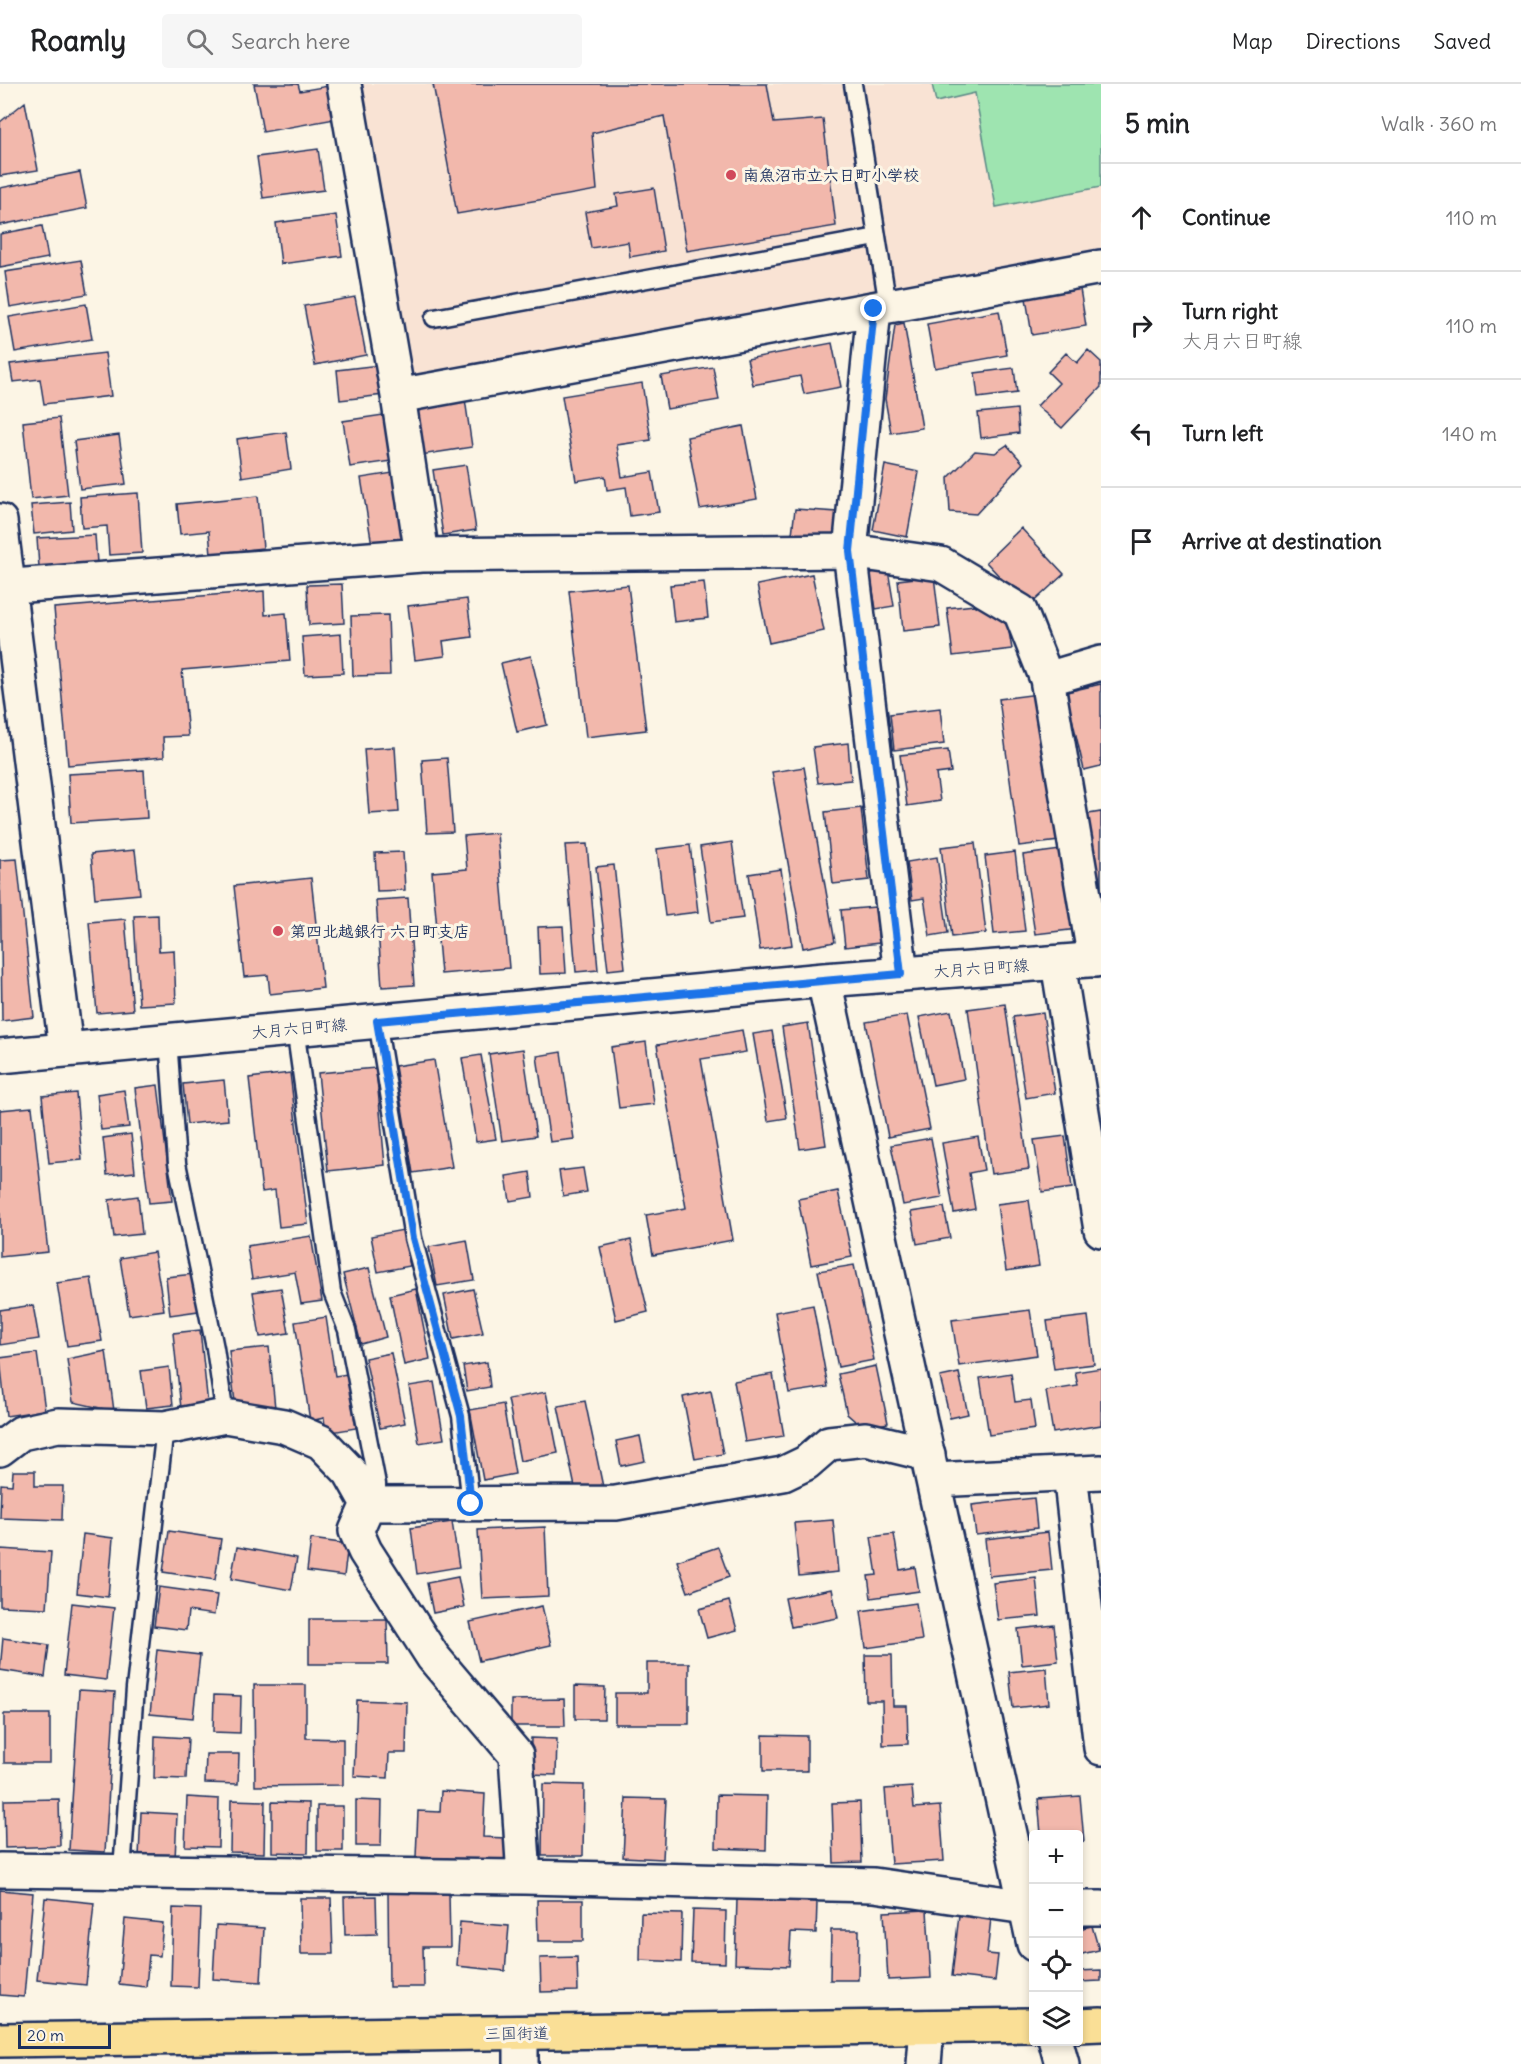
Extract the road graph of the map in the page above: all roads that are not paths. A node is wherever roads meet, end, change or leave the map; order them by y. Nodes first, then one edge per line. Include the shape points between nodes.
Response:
1 (344, 84) edge
2 (853, 84) edge
3 (877, 237) junction
4 (1101, 267) edge
5 (881, 308) junction
6 (434, 318) dead end
7 (398, 396) junction
8 (0, 521) edge
9 (850, 551) junction
10 (422, 555) junction
11 (4, 587) edge
12 (1101, 663) edge
13 (1047, 679) junction
14 (1098, 960) edge
15 (1058, 963) junction
16 (901, 974) junction
17 (824, 980) junction
18 (377, 1021) junction
19 (295, 1028) junction
20 (168, 1040) junction
21 (66, 1049) junction
22 (0, 1056) edge
23 (1101, 1230) edge
24 (225, 1416) junction
25 (165, 1428) junction
26 (0, 1449) edge
27 (931, 1467) junction
28 (1086, 1473) edge
29 (372, 1504) junction
30 (471, 1504) junction
31 (1101, 1748) edge
32 (0, 1869) edge
33 (122, 1871) junction
34 (524, 1877) junction
35 (1029, 1904) edge
36 (1029, 1908) edge
37 (1083, 1908) edge
38 (1101, 1908) edge
39 (1101, 2024) edge
40 (1029, 2025) edge
41 (1083, 2025) edge
42 (927, 2027) junction
43 (0, 2040) edge
44 (1057, 2046) edge
45 (521, 2048) edge
46 (924, 2064) edge
47 (1062, 2064) edge

1 - 7 street
2 - 3 lane
3 - 5 lane
3 - 6 lane
4 - 5 street
5 - 7 street
5 - 9 street
7 - 10 street
8 - 11 street
9 - 10 street
9 - 13 street via 941,564 1020,611
9 - 16 street
10 - 11 street
11 - 21 street
12 - 13 street
13 - 14 street
14 - 15 street, 大月六日町線
15 - 16 street, 大月六日町線
15 - 23 street
16 - 17 street, 大月六日町線
17 - 18 street, 大月六日町線
17 - 27 street
18 - 19 street, 大月六日町線
18 - 30 lane via 413,1238 461,1416
19 - 20 street, 大月六日町線
19 - 29 lane via 332,1292 347,1330 377,1484
20 - 21 street, 大月六日町線
20 - 24 lane via 177,1163
21 - 22 street, 大月六日町線
24 - 25 street
24 - 29 street via 284,1426 321,1442 350,1472
25 - 26 street via 58,1425 21,1433
25 - 33 lane via 135,1688
27 - 28 street
27 - 30 street via 866,1439 829,1443 806,1463 783,1474 616,1503
27 - 35 street
28 - 31 street
29 - 30 street
29 - 34 street via 356,1531 365,1551 433,1657 516,1755
32 - 33 street
33 - 34 street
34 - 36 street via 874,1885
37 - 38 street
39 - 41 highway
40 - 42 highway, 三国街道
42 - 45 highway, 三国街道
42 - 46 street
43 - 45 highway, 三国街道
44 - 47 street

